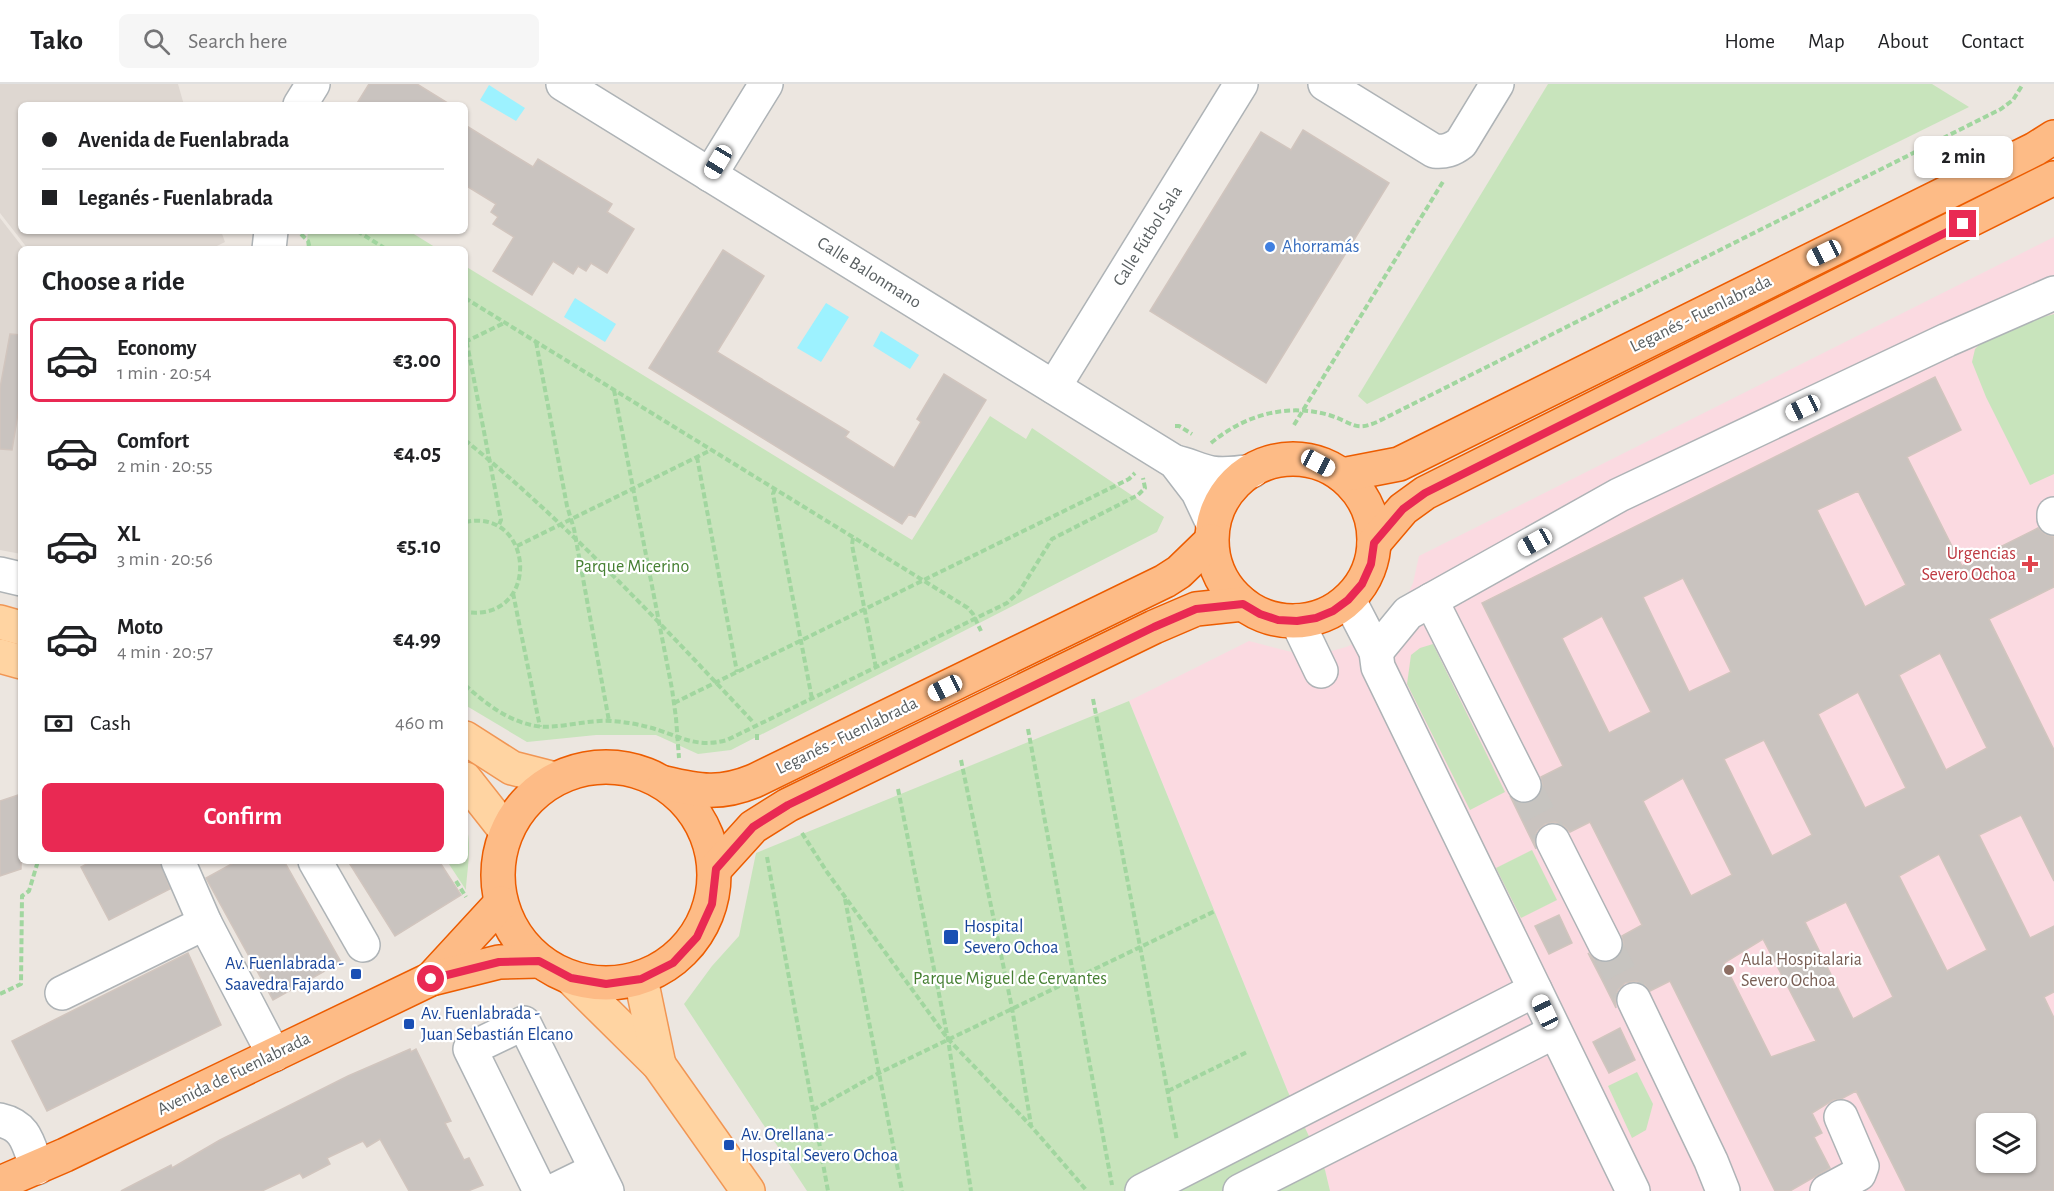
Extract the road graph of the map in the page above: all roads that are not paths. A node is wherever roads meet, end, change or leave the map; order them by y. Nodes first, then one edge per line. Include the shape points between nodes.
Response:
1 (313, 84) edge
2 (563, 84) edge
3 (766, 84) edge
4 (1241, 84) edge
5 (1324, 84) edge
6 (1497, 84) edge
7 (302, 102) edge
8 (2054, 137) edge
9 (710, 175) junction
10 (2054, 178) edge
11 (285, 234) edge
12 (272, 246) edge
13 (2054, 293) edge
14 (1054, 387) junction
15 (1175, 462) junction
16 (1251, 471) junction
17 (1342, 475) junction
18 (2054, 514) edge
19 (2054, 518) edge
20 (1212, 533) junction
21 (1374, 543) junction
22 (0, 574) edge
23 (18, 578) edge
24 (1348, 600) junction
25 (1431, 600) junction
26 (1243, 604) junction
27 (1297, 621) junction
28 (0, 622) edge
29 (18, 627) edge
30 (1376, 652) junction
31 (0, 656) edge
32 (18, 661) edge
33 (1321, 671) dead end
34 (468, 740) edge
35 (670, 770) junction
36 (555, 779) junction
37 (468, 783) edge
38 (1524, 785) tunnel mouth
39 (506, 831) junction
40 (1553, 841) tunnel mouth
41 (186, 864) edge
42 (317, 864) edge
43 (716, 869) junction
44 (501, 903) junction
45 (205, 923) junction
46 (1605, 944) tunnel mouth
47 (363, 945) dead end
48 (539, 961) junction
49 (571, 978) junction
50 (431, 979) junction
51 (641, 979) junction
52 (1535, 990) junction
53 (62, 993) dead end
54 (1634, 1000) tunnel mouth
55 (1554, 1032) junction
56 (274, 1055) junction
57 (659, 1065) junction
58 (2, 1114) edge
59 (1841, 1117) dead end
60 (37, 1168) junction
61 (601, 1180) edge
62 (0, 1183) edge
63 (1127, 1190) edge
64 (540, 1191) edge
65 (553, 1191) edge
66 (748, 1191) edge
67 (1240, 1191) edge
68 (1633, 1191) edge
69 (1724, 1191) edge
70 (1827, 1191) edge

1 - 7 street
2 - 9 street, Calle Balonmano
3 - 9 street
4 - 14 street, Calle Fútbol Sala
5 - 6 street via 1434,152 1447,151 1461,143
8 - 17 highway, Leganés - Fuenlabrada via 1399,464
9 - 14 street, Calle Balonmano
10 - 21 highway, Leganés - Fuenlabrada via 1425,493 1403,509
11 - 12 street
13 - 25 street via 1618,495
14 - 15 street, Calle Balonmano
15 - 16 street, Calle Balonmano via 1213,473
15 - 20 street, Calle Balonmano via 1209,512
16 - 17 highway, Leganés - Fuenlabrada via 1265,463 1292,458 1318,463
16 - 20 highway, Leganés - Fuenlabrada via 1241,476 1224,497
17 - 21 highway, Leganés - Fuenlabrada via 1360,494 1368,510
18 - 19 street
20 - 26 highway, Leganés - Fuenlabrada via 1215,566 1226,587
20 - 35 highway, Leganés - Fuenlabrada via 1179,572 1165,580 764,777 743,786 703,791
21 - 24 highway, Leganés - Fuenlabrada via 1371,564 1362,584
22 - 23 street
24 - 27 highway, Leganés - Fuenlabrada via 1316,618
24 - 30 street
25 - 30 street via 1408,613
25 - 38 street
26 - 27 highway, Leganés - Fuenlabrada via 1269,617
26 - 43 highway, Leganés - Fuenlabrada via 1196,609 1154,627 788,805 753,827
27 - 33 street
28 - 29 main road
30 - 52 street via 1378,667
31 - 32 main road
34 - 36 main road via 512,768
35 - 36 highway via 589,767
35 - 43 highway via 707,834
36 - 39 highway via 526,801
37 - 39 main road
39 - 44 highway via 497,866
40 - 46 street
41 - 45 street
42 - 47 street
43 - 51 highway via 712,904 697,937 673,963
44 - 48 highway via 515,935
44 - 50 highway, Avenida de Fuenlabrada
45 - 53 street
45 - 56 street
48 - 49 highway
48 - 50 highway, Avenida de Fuenlabrada via 499,962
49 - 51 highway via 606,984
49 - 57 main road
50 - 56 highway, Avenida de Fuenlabrada
51 - 57 main road
52 - 55 street
52 - 63 street
54 - 69 street
55 - 67 street
55 - 68 street
56 - 60 highway, Avenida de Fuenlabrada
57 - 66 main road
58 - 60 street via 24,1132
59 - 70 street via 1862,1166 1859,1174
60 - 62 highway, Avenida de Fuenlabrada
61 - 64 street via 524,1023 470,1049
61 - 65 street

